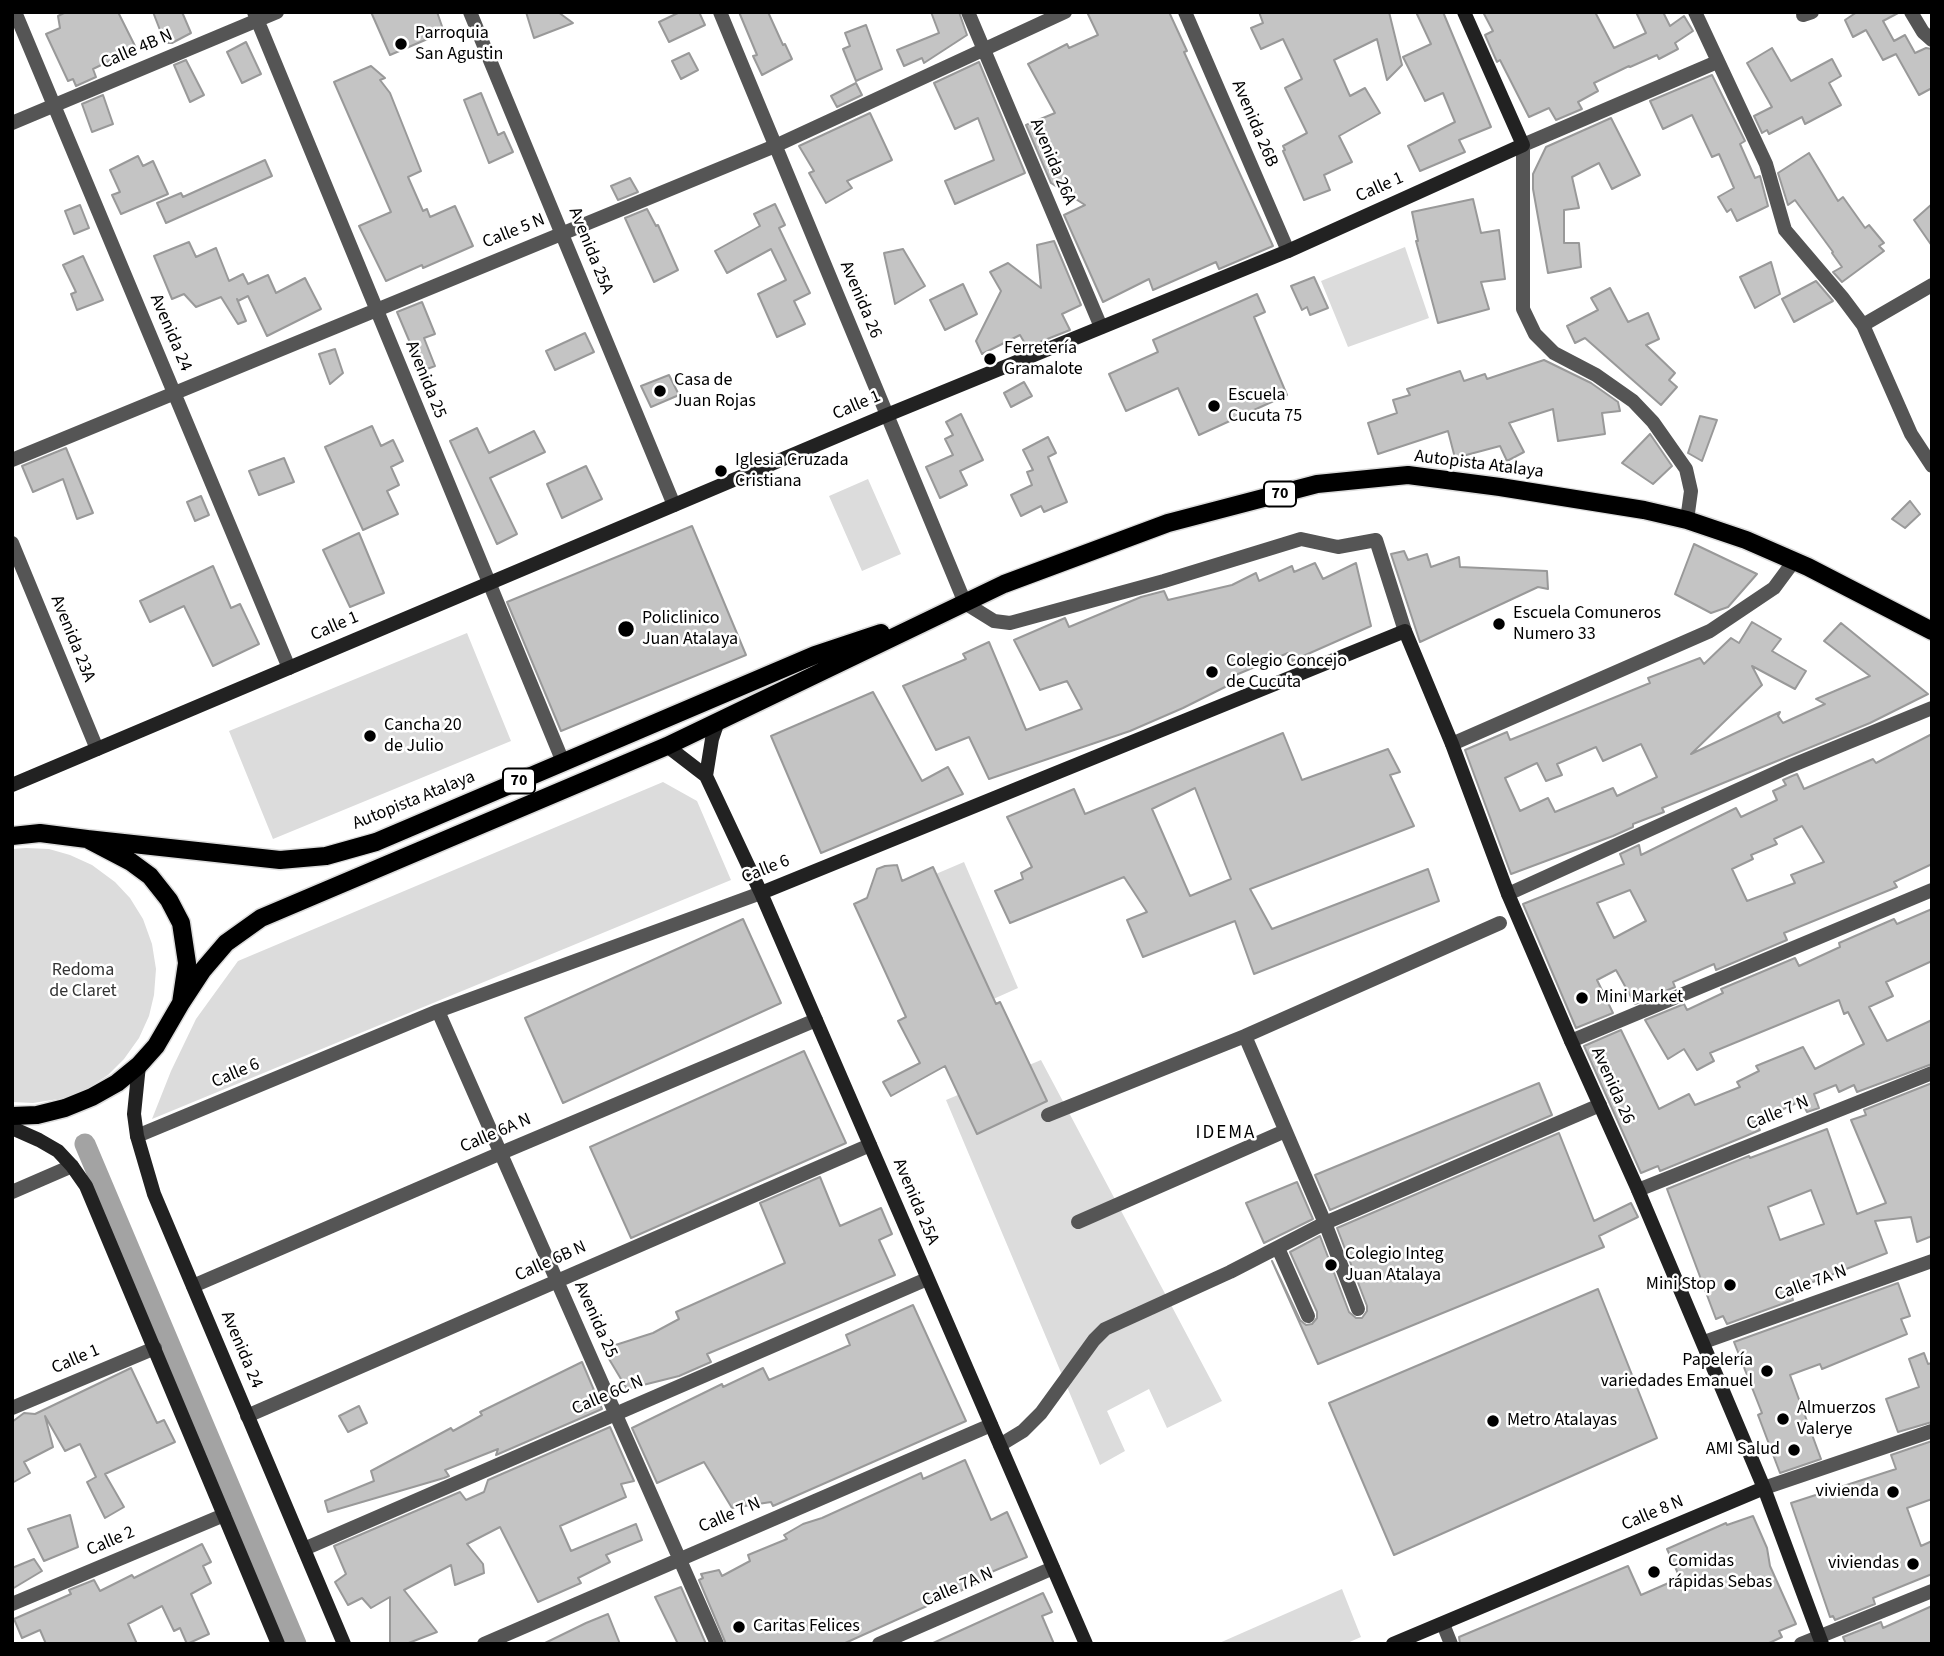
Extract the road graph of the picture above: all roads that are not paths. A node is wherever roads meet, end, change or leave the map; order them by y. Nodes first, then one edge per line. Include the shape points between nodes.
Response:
1 (15, 12) edge
2 (277, 12) edge
3 (470, 12) edge
4 (720, 12) edge
5 (968, 12) edge
6 (1065, 12) edge
7 (1185, 12) edge
8 (1464, 12) edge
9 (1695, 12) edge
10 (1911, 12) edge
11 (256, 16) edge
12 (1932, 40) edge
13 (984, 51) junction
14 (1717, 62) junction
15 (54, 106) junction
16 (12, 123) edge
17 (1523, 145) junction
18 (775, 146) junction
19 (562, 234) junction
20 (1288, 251) junction
21 (1932, 285) edge
22 (376, 310) junction
23 (1863, 325) junction
24 (1101, 327) junction
25 (174, 394) junction
26 (887, 415) junction
27 (12, 460) edge
28 (1932, 466) edge
29 (674, 505) junction
30 (1687, 520) junction
31 (12, 543) edge
32 (1794, 561) junction
33 (488, 584) junction
34 (965, 603) junction
35 (934, 617) junction
36 (1405, 631) junction
37 (1932, 631) edge
38 (289, 668) junction
39 (1932, 708) edge
40 (718, 721) junction
41 (1452, 744) junction
42 (667, 746) junction
43 (97, 749) junction
44 (562, 762) junction
45 (706, 776) junction
46 (12, 785) edge
47 (12, 821) edge
48 (40, 833) junction
49 (12, 836) edge
50 (87, 839) junction
51 (1932, 890) edge
52 (761, 894) junction
53 (1508, 894) junction
54 (1500, 923) dead end
55 (181, 1003) junction
56 (438, 1011) junction
57 (816, 1020) junction
58 (1245, 1036) junction
59 (1571, 1041) junction
60 (139, 1065) junction
61 (1932, 1073) edge
62 (1600, 1105) junction
63 (1048, 1115) dead end
64 (12, 1116) edge
65 (12, 1128) edge
66 (1285, 1132) junction
67 (137, 1136) junction
68 (870, 1145) junction
69 (500, 1153) junction
70 (72, 1166) junction
71 (1639, 1190) junction
72 (12, 1192) edge
73 (1078, 1222) dead end
74 (1325, 1223) junction
75 (1278, 1248) junction
76 (1932, 1261) edge
77 (928, 1279) junction
78 (557, 1281) junction
79 (193, 1286) junction
80 (1358, 1309) dead end
81 (1308, 1315) dead end
82 (1704, 1342) junction
83 (155, 1348) junction
84 (12, 1408) edge
85 (616, 1414) junction
86 (247, 1416) junction
87 (991, 1425) junction
88 (1932, 1430) edge
89 (1000, 1445) junction
90 (1764, 1488) junction
91 (224, 1515) junction
92 (304, 1549) junction
93 (680, 1559) junction
94 (1053, 1568) junction
95 (1932, 1591) edge
96 (12, 1604) edge
97 (1443, 1624) junction
98 (1820, 1640) edge
99 (278, 1644) edge
100 (344, 1644) edge
101 (484, 1644) edge
102 (717, 1644) edge
103 (878, 1644) edge
104 (1086, 1644) edge
105 (1393, 1644) edge
106 (1451, 1644) edge
107 (1801, 1644) edge

1 - 15 street, Avenida 24
2 - 11 street, Calle 4B N
3 - 19 street, Avenida 25A
4 - 18 street, Avenida 26
5 - 13 street, Avenida 26A
6 - 13 street, Calle 5 N
7 - 20 street, Avenida 26B
8 - 17 street
9 - 14 street
10 - 12 street
11 - 15 street, Calle 4B N
11 - 22 street, Avenida 25
13 - 18 street, Calle 5 N
13 - 24 street, Avenida 26A
14 - 17 street, Calle 1
14 - 23 street via 1766,164 1785,230
15 - 16 street, Calle 4B N
15 - 25 street, Avenida 24
17 - 20 street, Calle 1
17 - 30 street via 1522,309 1553,354 1633,401 1653,422 1686,468 1691,491
18 - 19 street, Calle 5 N
18 - 26 street, Avenida 26
19 - 22 street, Calle 5 N
19 - 29 street, Avenida 25A
20 - 24 street, Calle 1
21 - 23 street
22 - 25 street, Calle 5 N
22 - 33 street, Avenida 25
23 - 28 street via 1911,434
24 - 26 street, Calle 1
25 - 27 street, Calle 5 N
25 - 38 street, Avenida 24
26 - 29 street, Calle 1
26 - 34 street, Avenida 26
29 - 33 street, Calle 1
30 - 32 main road, Autopista Atalaya / 70
30 - 34 main road, Autopista Atalaya / 70 via 1408,475 1317,484 1168,523
31 - 43 street, Avenida 23A
32 - 37 main road, Autopista Atalaya / 70
32 - 41 street via 1774,588 1710,631
33 - 38 street, Calle 1
33 - 44 street, Avenida 25
34 - 35 main road, Autopista Atalaya / 70
34 - 36 street, Avenida 26 via 994,621 1010,623 1301,539 1338,547 1376,540
35 - 40 main road, Autopista Atalaya / 70
35 - 44 main road, Autopista Atalaya / 70 via 815,655
36 - 41 street, Avenida 26
36 - 52 street, Calle 6
38 - 43 street, Calle 1
39 - 53 street via 1788,767
40 - 42 main road, Autopista Atalaya / 70
40 - 45 street
41 - 53 street, Avenida 26
42 - 45 street, Avenida 25A
42 - 55 main road, Autopista Atalaya / 70 via 261,918 226,943
43 - 46 street, Calle 1
44 - 50 main road, Autopista Atalaya / 70 via 376,842 326,856 280,860
45 - 52 street, Avenida 25A
47 - 48 main road
48 - 49 main road, 70
48 - 50 main road, 70
50 - 55 main road, 70 via 131,862 169,900 186,945
51 - 59 street
52 - 56 street, Calle 6
52 - 57 street, Avenida 25A
53 - 59 street, Avenida 26
54 - 58 street
55 - 60 main road, 70
56 - 67 street, Calle 6
56 - 69 street, Avenida 25
57 - 68 street, Avenida 25A
57 - 69 street, Calle 6A N
58 - 63 street
58 - 66 street
59 - 62 street, Avenida 26
60 - 64 main road, 70 via 92,1097 47,1113
60 - 67 street, Avenida 24 via 134,1114
61 - 71 street, Calle 7 N
62 - 71 street, Avenida 26
62 - 74 street
65 - 70 street via 48,1146
66 - 73 street
66 - 74 street
67 - 79 street, Avenida 24 via 154,1194
68 - 77 street, Avenida 25A
68 - 78 street, Calle 6B N
69 - 78 street, Avenida 25
69 - 79 street, Calle 6A N
70 - 72 street
70 - 83 street via 96,1206
71 - 82 street, Avenida 26
74 - 75 street
74 - 80 street
75 - 81 street
75 - 89 street via 1105,1329 1041,1413
76 - 82 street, Calle 7A N
77 - 85 street, Calle 6C N
77 - 87 street, Avenida 25A
78 - 85 street, Avenida 25
78 - 86 street, Calle 6B N
79 - 86 street, Avenida 24
82 - 90 street, Avenida 26
83 - 84 street, Calle 1
83 - 91 street
85 - 92 street, Calle 6C N
85 - 93 street, Avenida 25
86 - 92 street, Avenida 24
87 - 89 street, Avenida 25A
87 - 93 street, Calle 7 N
88 - 90 street, Calle 8 N
89 - 94 street, Avenida 25A
90 - 97 street, Calle 8 N
90 - 98 street, Avenida 26
91 - 96 street, Calle 2
91 - 99 street
92 - 100 street, Avenida 24
93 - 101 street, Calle 7 N
93 - 102 street, Avenida 25
94 - 103 street, Calle 7A N
94 - 104 street, Avenida 25A
95 - 98 street
97 - 105 street, Calle 8 N
97 - 106 street
98 - 107 street

